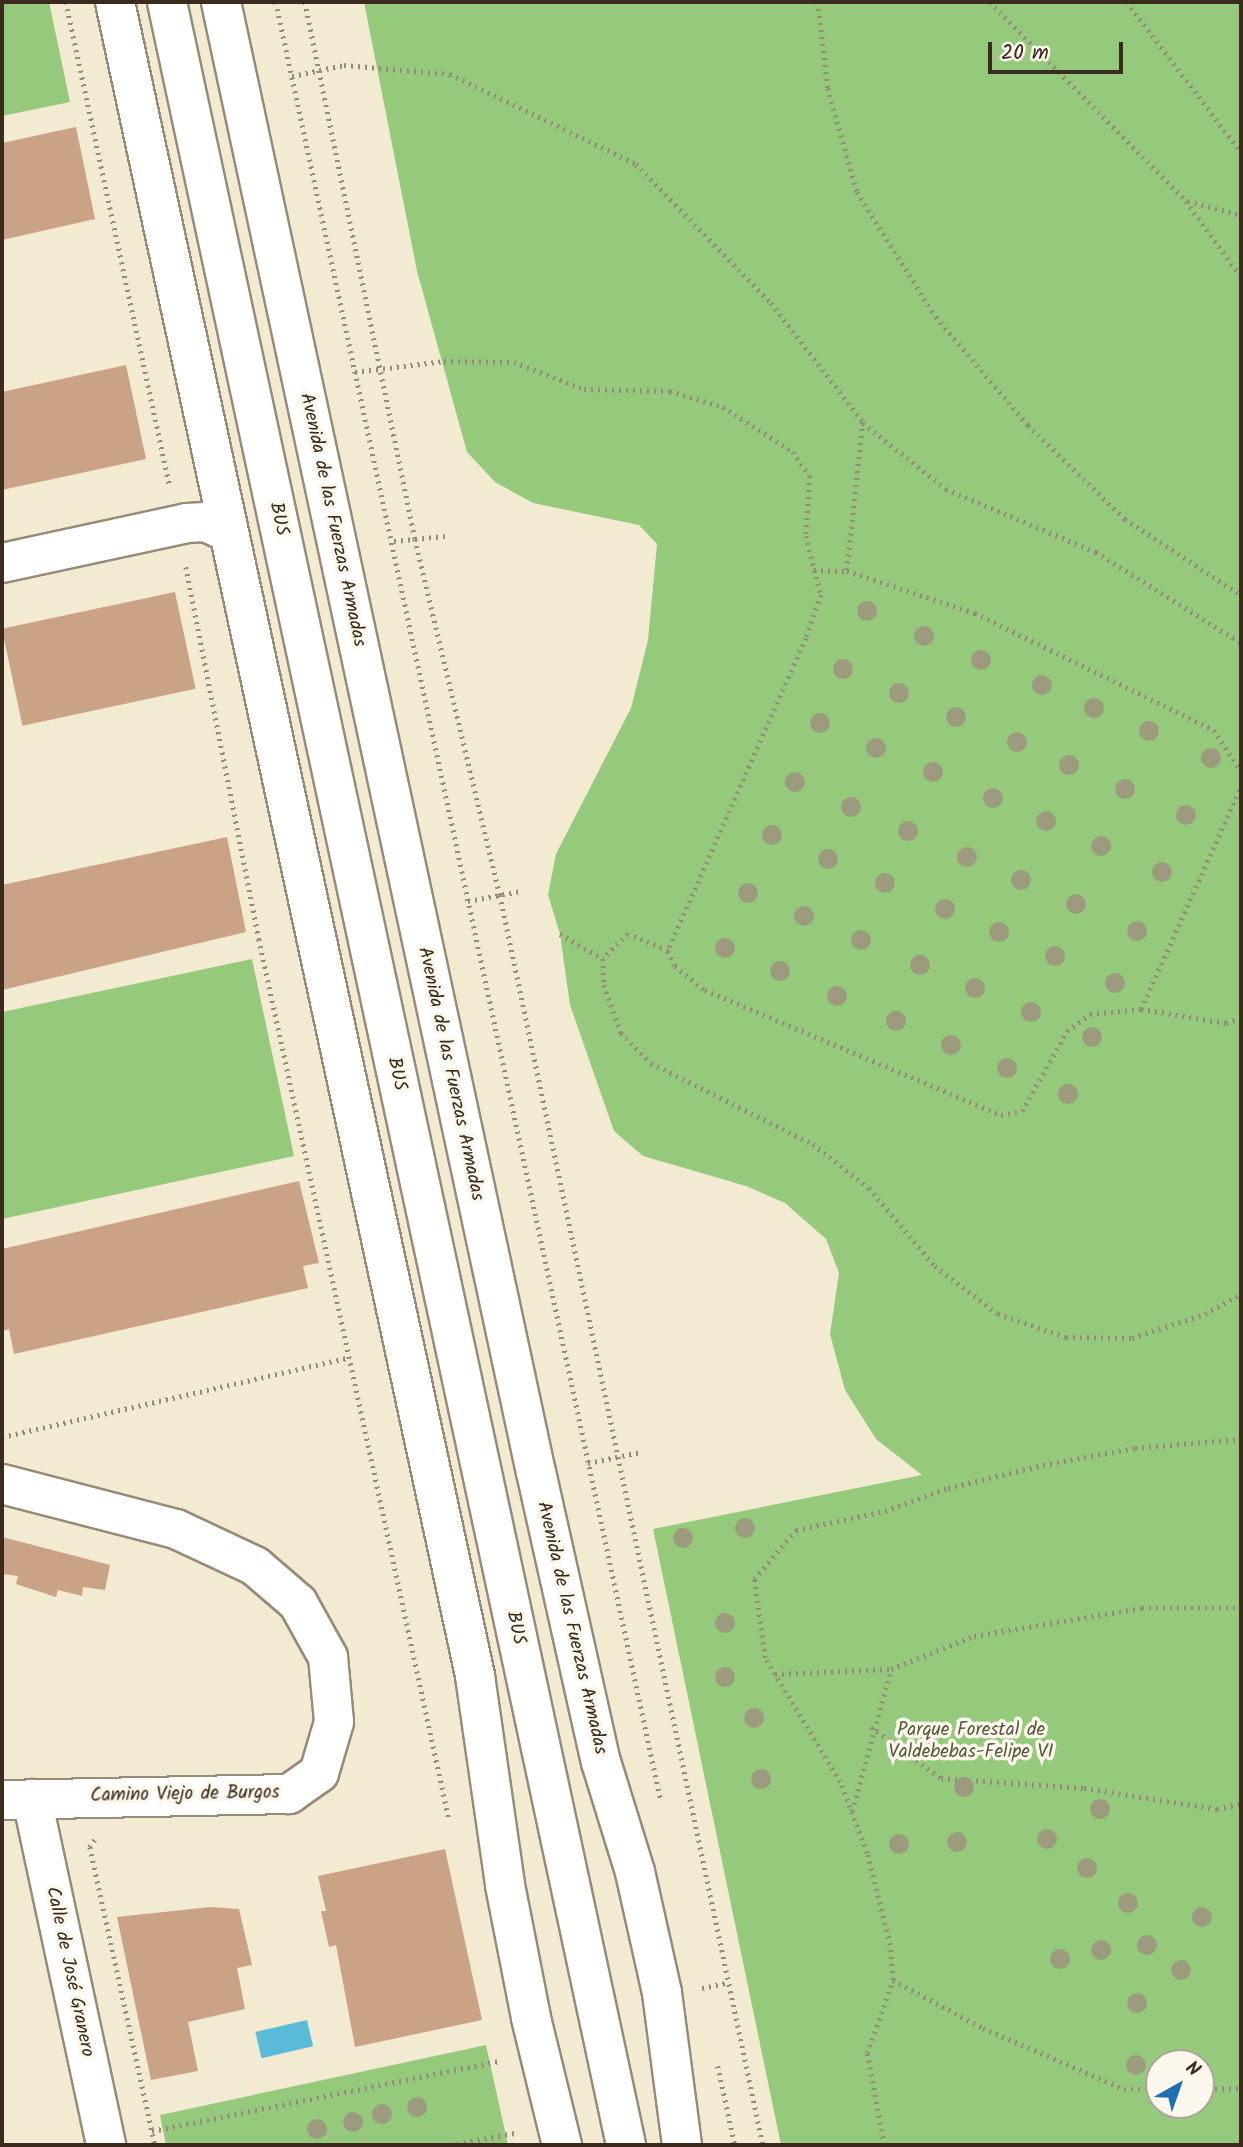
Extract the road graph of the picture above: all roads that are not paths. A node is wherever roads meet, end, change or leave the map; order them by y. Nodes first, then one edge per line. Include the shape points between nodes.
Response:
1 (115, 2) edge
2 (167, 2) edge
3 (221, 2) edge
4 (227, 532) junction
5 (2, 563) edge
6 (2, 1484) edge
7 (17, 1799) edge
8 (106, 2145) edge
9 (562, 2145) edge
10 (626, 2145) edge
11 (682, 2145) edge

1 - 4 street
2 - 10 street, BUS
3 - 11 street, Avenida de las Fuerzas Armadas via 536,1472 601,1762 635,1872 662,1993
4 - 5 street via 206,522 187,523
4 - 9 street via 475,1676 508,1898
6 - 7 street, Camino Viejo de Burgos via 176,1529 255,1566 298,1603 328,1657 334,1722 319,1773 289,1794
7 - 8 street, Calle de José Granero

